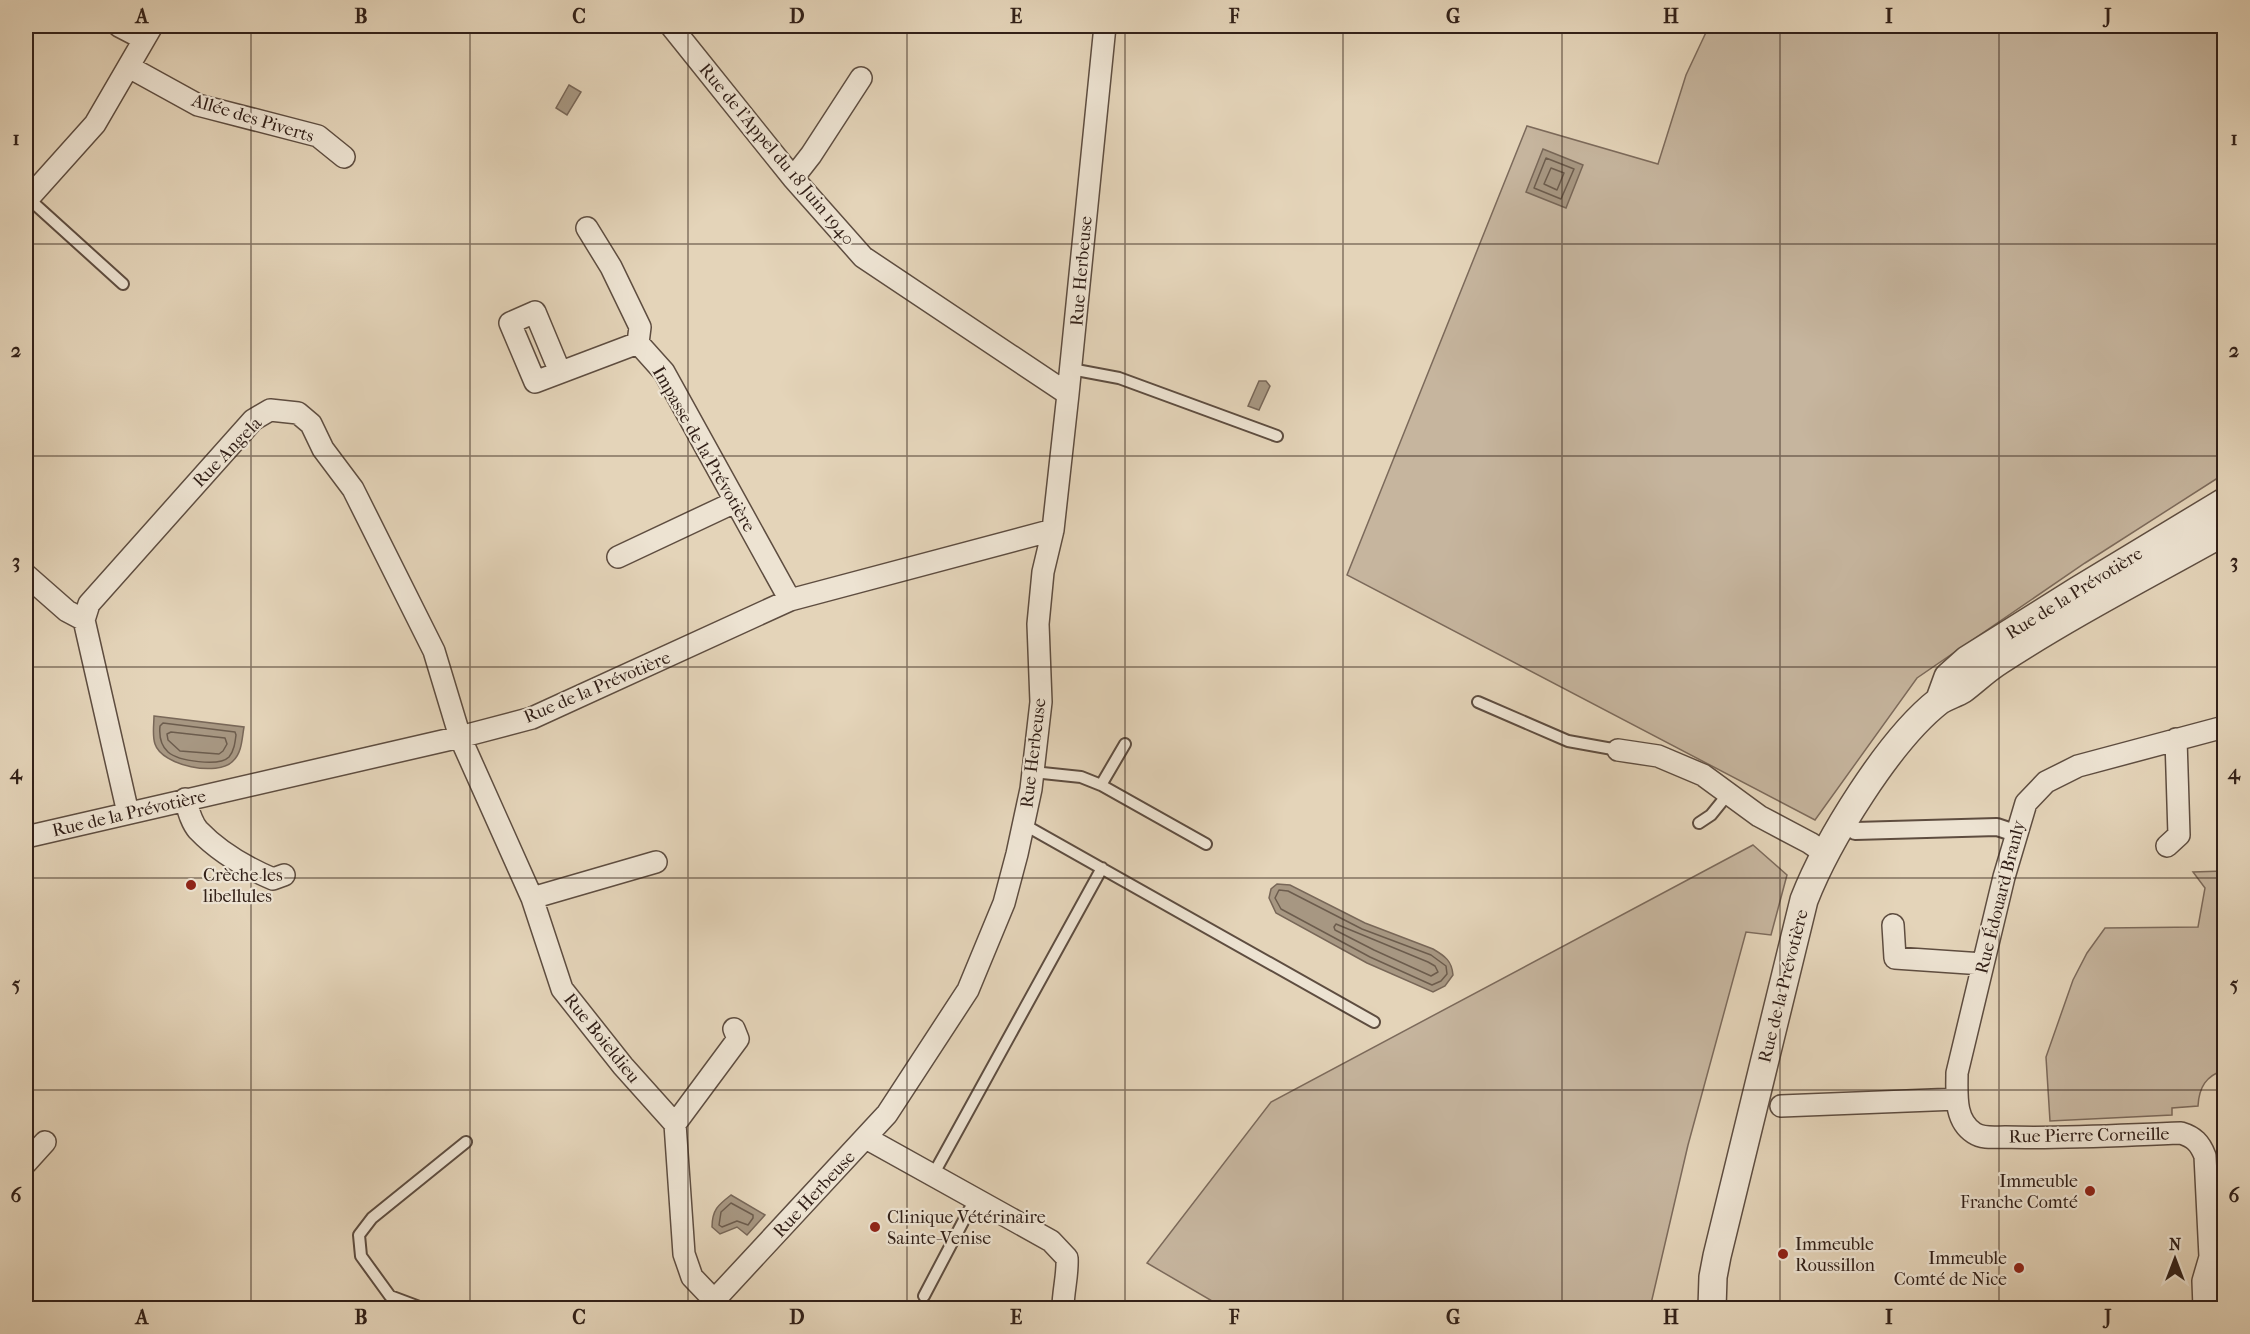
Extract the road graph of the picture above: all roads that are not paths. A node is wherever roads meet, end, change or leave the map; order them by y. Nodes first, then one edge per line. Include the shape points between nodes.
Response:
1 (118, 26) edge
2 (671, 26) edge
3 (1104, 26) edge
4 (148, 32) edge
5 (129, 67) junction
6 (861, 78) dead end
7 (344, 157) dead end
8 (793, 178) junction
9 (27, 200) edge
10 (587, 228) dead end
11 (123, 284) dead end
12 (638, 343) junction
13 (1071, 369) junction
14 (560, 372) dead end
15 (1068, 394) junction
16 (1277, 436) dead end
17 (735, 502) junction
18 (2224, 502) edge
19 (1053, 530) junction
20 (2224, 532) edge
21 (618, 557) dead end
22 (26, 575) edge
23 (790, 600) junction
24 (84, 620) junction
25 (1940, 700) junction
26 (1478, 702) dead end
27 (2224, 727) edge
28 (460, 738) junction
29 (2176, 740) junction
30 (1125, 744) dead end
31 (1618, 750) joint
32 (1033, 772) junction
33 (1101, 785) junction
34 (1728, 794) junction
35 (185, 799) junction
36 (128, 813) junction
37 (1699, 823) dead end
38 (1023, 824) junction
39 (1855, 831) dead end
40 (2015, 833) junction
41 (26, 837) edge
42 (1206, 844) dead end
43 (2167, 846) dead end
44 (1826, 854) junction
45 (656, 862) dead end
46 (1102, 868) junction
47 (284, 875) dead end
48 (532, 898) junction
49 (1893, 925) dead end
50 (1983, 964) junction
51 (1374, 1022) dead end
52 (734, 1029) dead end
53 (1957, 1099) junction
54 (1781, 1106) joint
55 (1752, 1107) junction
56 (675, 1124) junction
57 (866, 1138) junction
58 (45, 1142) dead end
59 (466, 1143) dead end
60 (26, 1163) edge
61 (933, 1175) junction
62 (975, 1199) junction
63 (2210, 1257) junction
64 (924, 1296) dead end
65 (2224, 1303) edge
66 (711, 1304) edge
67 (422, 1308) edge
68 (1063, 1308) edge
69 (1712, 1308) edge
70 (2204, 1308) edge

1 - 4 street
2 - 8 street, Rue de l'Appel du 18 Juin 1940
3 - 13 street, Rue Herbeuse
4 - 5 street
5 - 7 street, Allée des Piverts via 198,105 318,136
5 - 9 street via 95,124
6 - 8 street
8 - 15 street, Rue de l'Appel du 18 Juin 1940 via 863,258
9 - 11 lane
10 - 12 street via 640,327
12 - 14 street
12 - 17 street, Impasse de la Prévotière via 664,372
13 - 15 street, Rue Herbeuse
13 - 16 lane via 1119,378
15 - 19 street, Rue Herbeuse
17 - 21 street
17 - 23 street, Impasse de la Prévotière
18 - 25 street, Rue de la Prévotière via 1967,660 1948,677
19 - 23 street, Rue de la Prévotière
19 - 32 street, Rue Herbeuse via 1043,572 1038,624 1041,702
20 - 25 street, Rue de la Prévotière via 2047,631 1996,662 1962,690
22 - 24 street via 67,611
23 - 28 street, Rue de la Prévotière via 532,718
24 - 28 street, Rue Angela via 89,604 254,420 270,410 298,413 311,424 322,449 353,489 434,651
24 - 36 street
25 - 44 street, Rue de la Prévotière via 1887,758
26 - 31 lane via 1568,741
27 - 29 street, Rue Édouard Branly
28 - 35 street, Rue de la Prévotière
28 - 48 street, Rue Boieldieu
29 - 40 street, Rue Édouard Branly via 2060,773 2026,803
29 - 43 street via 2179,835
30 - 33 lane
31 - 34 street via 1659,756 1703,775
32 - 33 lane via 1082,777
32 - 38 street, Rue Herbeuse
33 - 42 lane
34 - 37 lane
34 - 44 street
35 - 36 street, Rue de la Prévotière
35 - 47 street via 197,829 240,864 273,879
36 - 41 street, Rue de la Prévotière
38 - 46 lane
38 - 57 street, Rue Herbeuse via 1004,903 968,990 887,1114
39 - 40 street via 1997,827
40 - 50 street, Rue Édouard Branly
44 - 55 street, Rue de la Prévotière via 1804,900
45 - 48 street
46 - 51 lane
46 - 61 lane
48 - 56 street, Rue Boieldieu via 562,989
49 - 50 street via 1895,958
50 - 53 street, Rue Édouard Branly via 1963,1045
52 - 56 street via 738,1039
53 - 54 street
53 - 63 street, Rue Pierre Corneille via 1965,1125 1982,1136 2191,1136 2205,1156
54 - 55 street
55 - 69 street, Rue de la Prévotière via 1713,1277
56 - 66 street via 684,1254 692,1277
57 - 61 street
57 - 66 street, Rue Herbeuse
58 - 60 street
59 - 67 lane via 372,1218 359,1235 361,1256 390,1296
61 - 62 street
62 - 64 lane
62 - 68 street via 1051,1241 1067,1258
63 - 65 street, Rue Pierre Corneille via 2220,1279
63 - 70 street, Rue Pierre Corneille via 2203,1281

